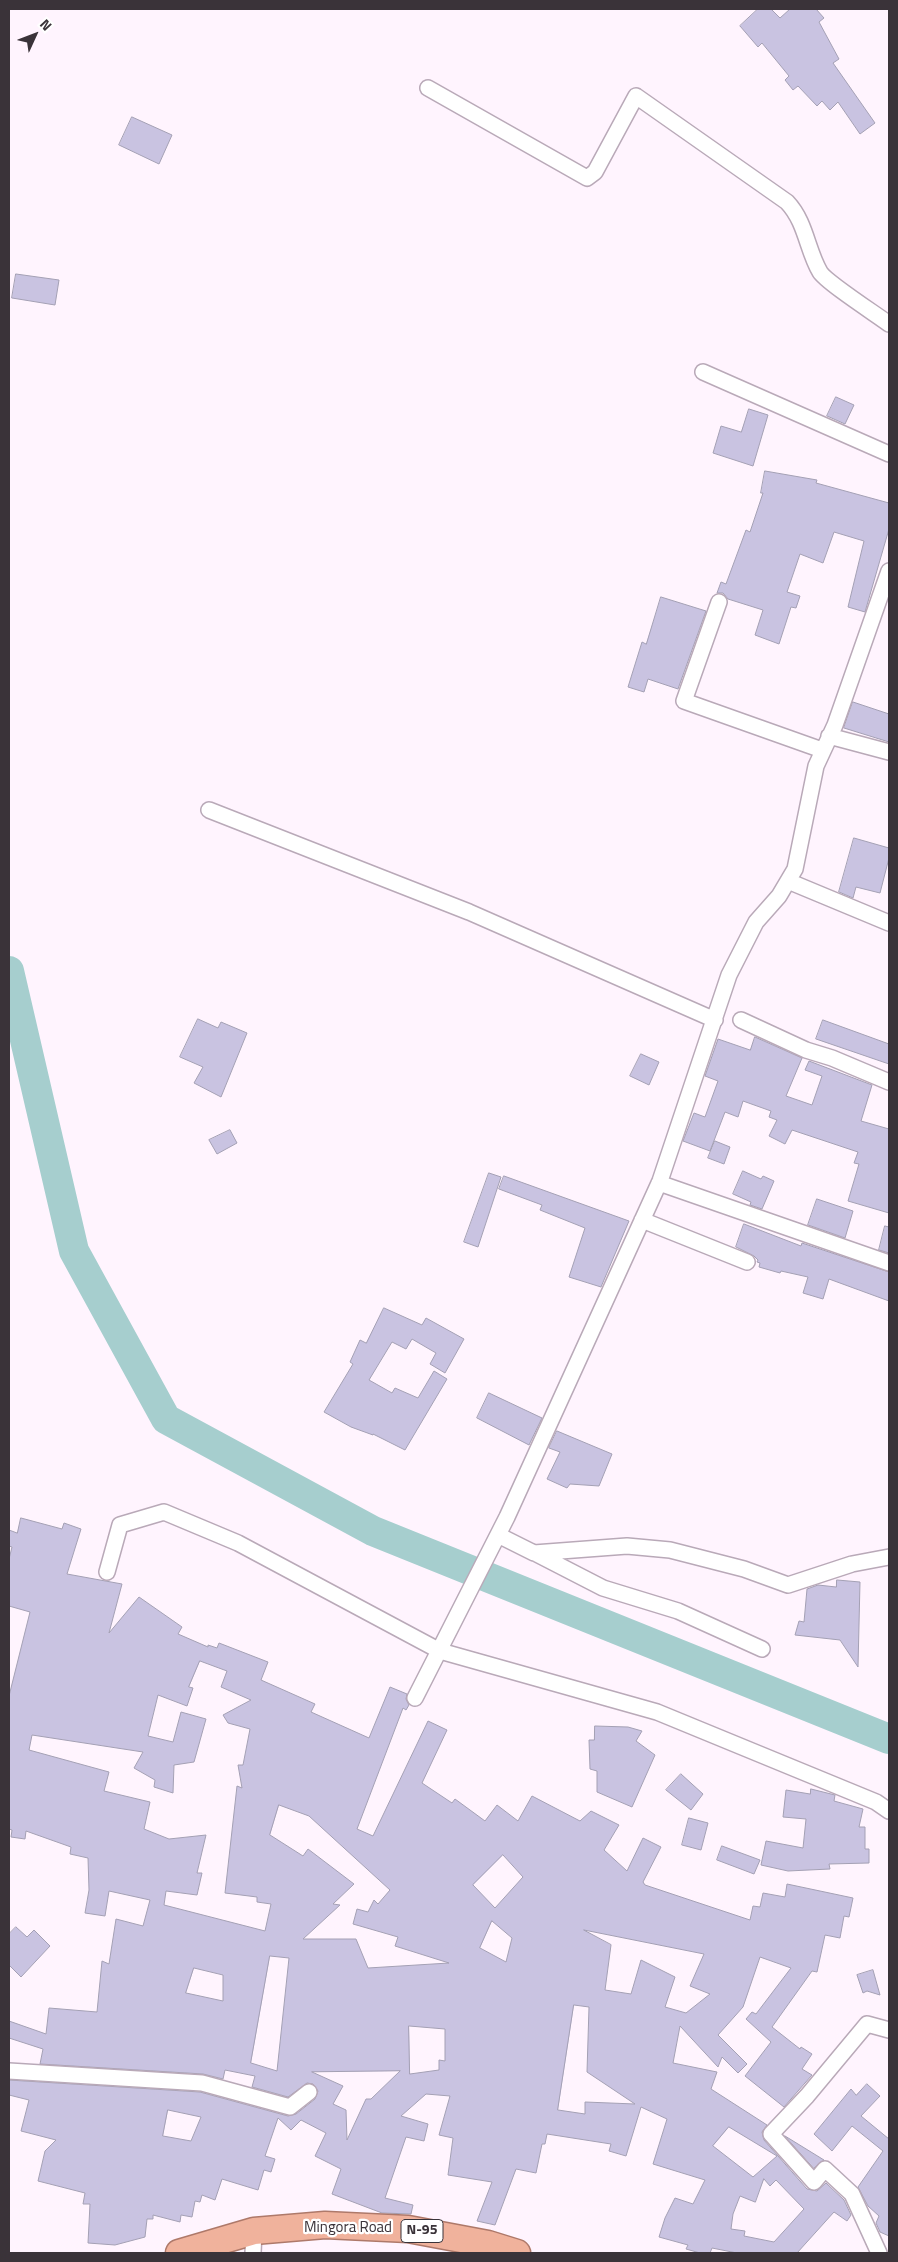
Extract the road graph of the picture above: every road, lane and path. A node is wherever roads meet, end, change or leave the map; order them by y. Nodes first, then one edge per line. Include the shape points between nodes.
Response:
1 (428, 88) dead end
2 (889, 324) edge
3 (703, 372) dead end
4 (889, 454) edge
5 (889, 571) edge
6 (719, 602) dead end
7 (882, 615) edge
8 (826, 743) junction
9 (889, 752) edge
10 (209, 810) dead end
11 (788, 881) junction
12 (889, 923) edge
13 (715, 1020) junction
14 (741, 1020) dead end
15 (889, 1082) edge
16 (659, 1182) junction
17 (642, 1220) junction
18 (747, 1262) dead end
19 (889, 1263) edge
20 (498, 1535) junction
21 (534, 1553) junction
22 (889, 1557) edge
23 (108, 1572) dead end
24 (762, 1649) dead end
25 (440, 1651) junction
26 (415, 1698) dead end
27 (889, 1811) edge
28 (889, 2030) edge
29 (9, 2071) edge
30 (309, 2092) dead end
31 (254, 2242) edge
32 (179, 2253) edge
33 (517, 2253) edge
34 (879, 2253) edge

1 - 2 street via 587,178 595,172 636,96 787,202 807,236 821,274
3 - 4 street
5 - 7 street
6 - 8 street via 684,701
7 - 8 street
8 - 9 street
8 - 11 street via 816,766 795,869
10 - 13 street via 469,912
11 - 12 street
11 - 13 street via 756,922 729,975
13 - 16 street
14 - 15 street via 806,1050
16 - 17 street
16 - 19 street
17 - 18 street
17 - 20 street
20 - 21 street
20 - 25 street
21 - 22 street via 627,1546 670,1550 744,1569 788,1585 852,1564
21 - 24 street via 603,1588 678,1612
23 - 25 street via 120,1525 164,1512 238,1543
25 - 26 street
25 - 27 street via 657,1712 876,1802
28 - 34 street via 867,2024 771,2134 814,2182 825,2169 852,2194
29 - 30 street via 202,2083 290,2108
31 - 32 highway, Mingora Road / N-95
31 - 33 highway, Mingora Road / N-95 via 325,2225 408,2229 488,2244

